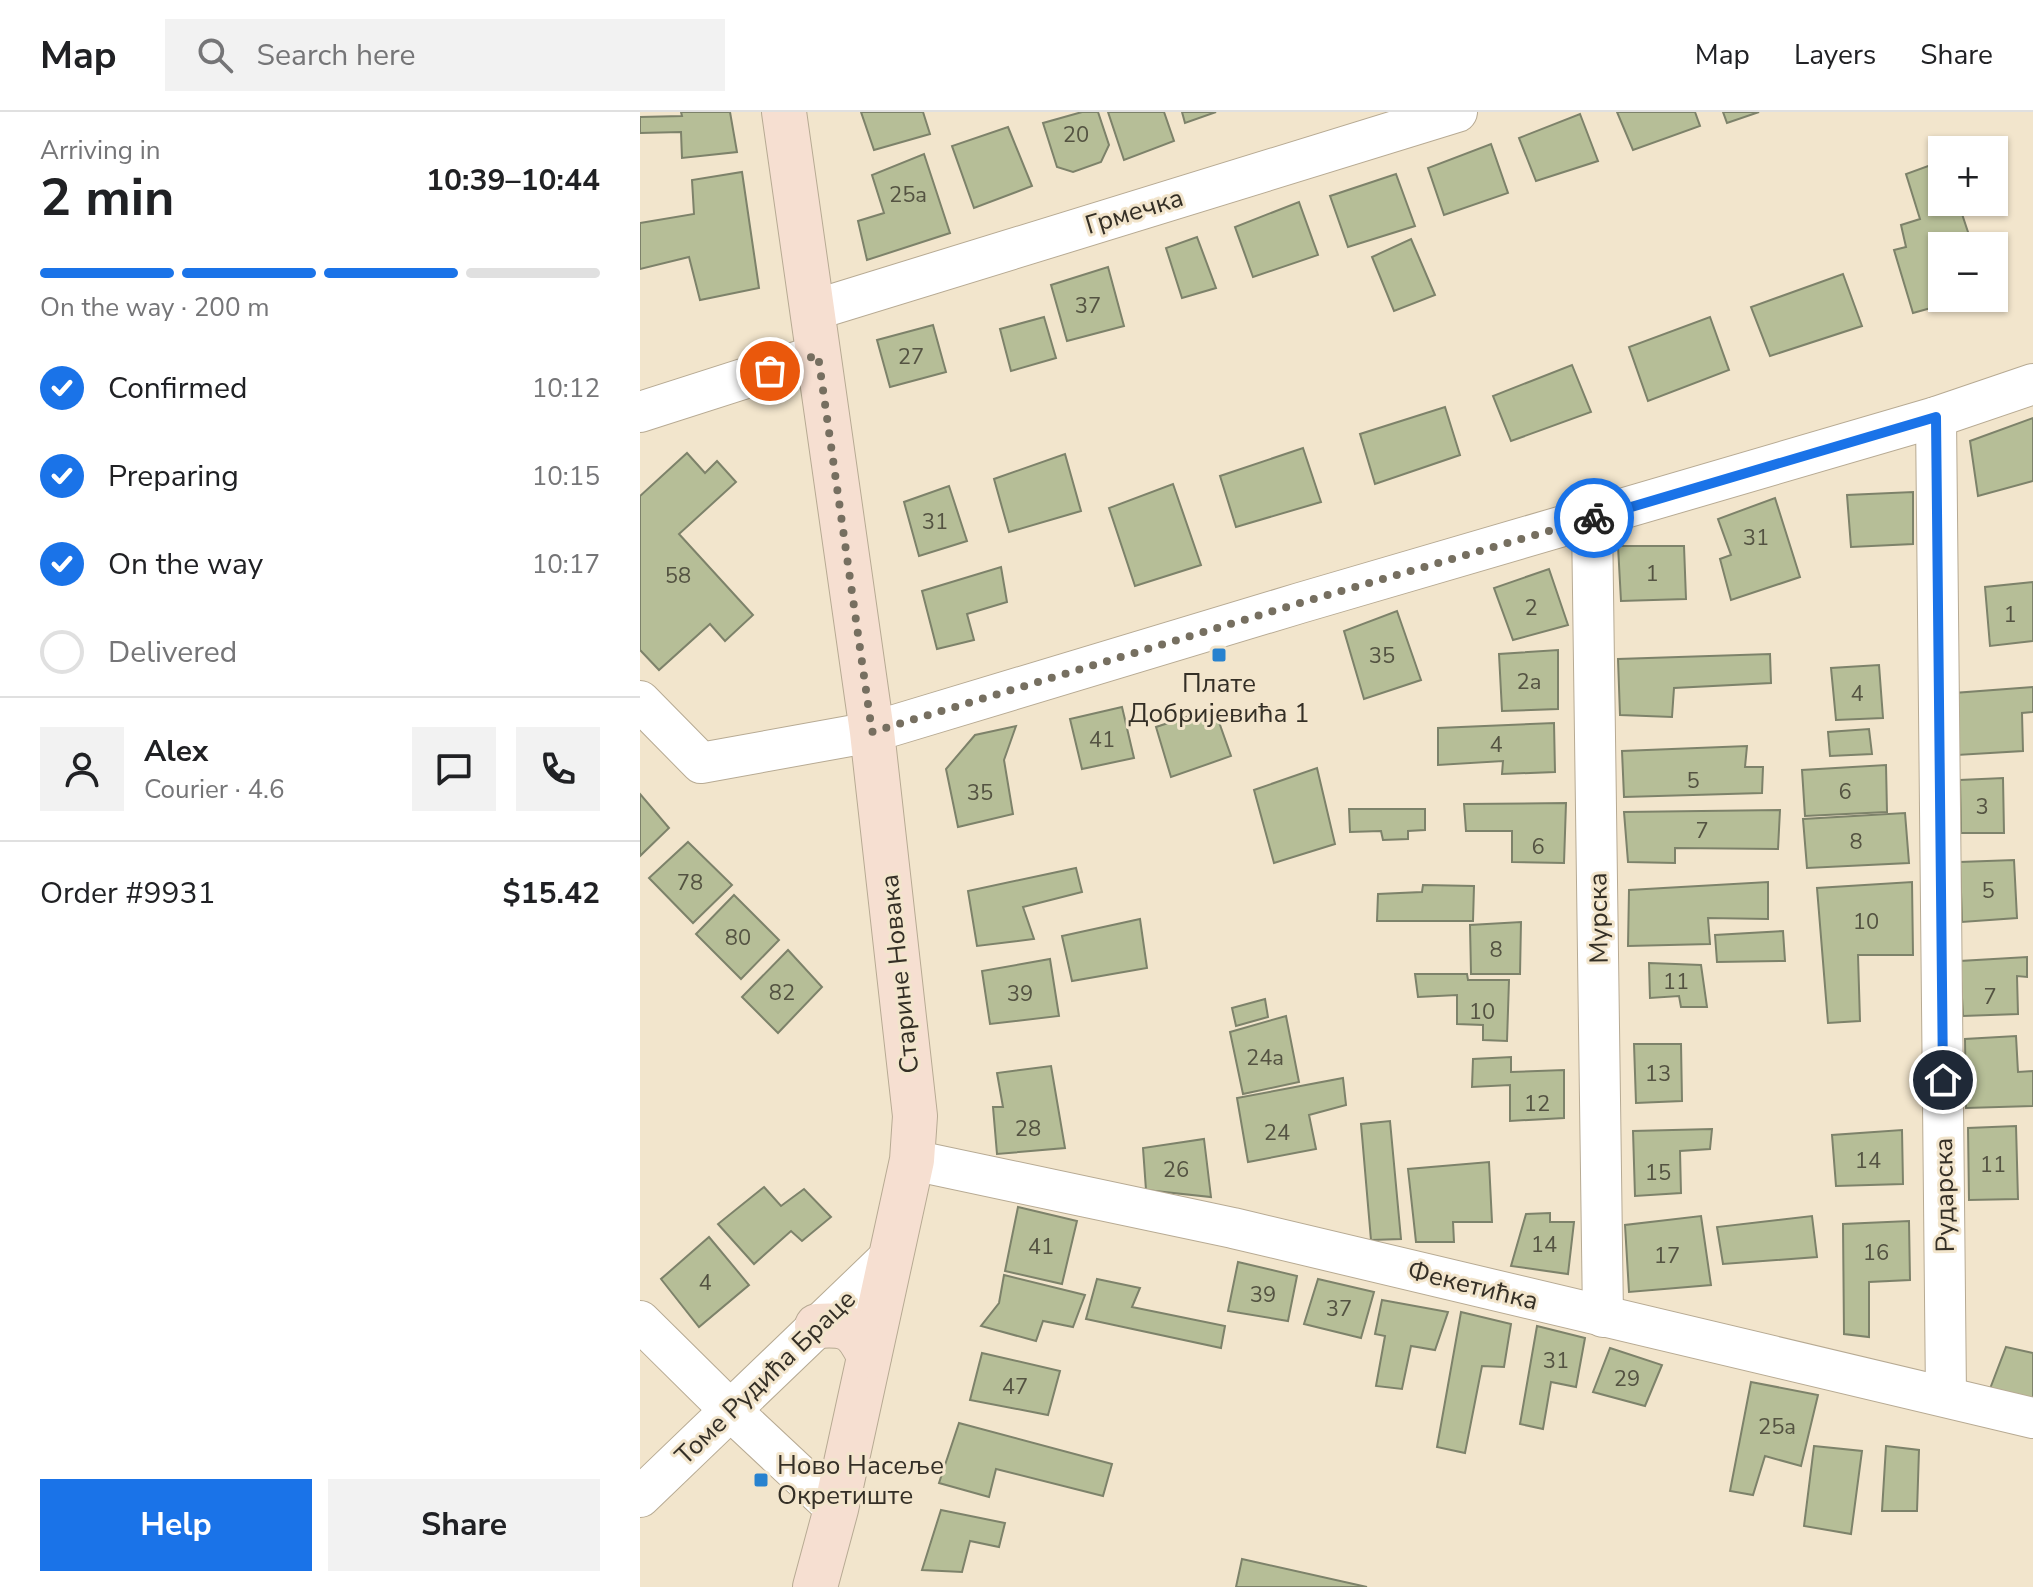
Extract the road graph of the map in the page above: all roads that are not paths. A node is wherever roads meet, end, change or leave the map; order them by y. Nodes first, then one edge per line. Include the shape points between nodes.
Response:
1 (784, 112) edge
2 (1457, 112) edge
3 (811, 311) junction
4 (818, 355) junction
5 (2033, 384) edge
6 (640, 412) edge
7 (1936, 417) junction
8 (1592, 519) junction
9 (640, 701) edge
10 (872, 732) junction
11 (912, 1160) junction
12 (890, 1257) junction
13 (1603, 1317) junction
14 (640, 1321) edge
15 (817, 1326) junction
16 (869, 1356) junction
17 (1946, 1396) junction
18 (729, 1409) junction
19 (2033, 1418) edge
20 (640, 1497) edge
21 (836, 1509) junction
22 (815, 1587) edge

1 - 3 street, Старине Новака
2 - 3 street, Грмечка
3 - 4 street, Старине Новака
4 - 6 street
4 - 10 street, Старине Новака
5 - 7 street
7 - 8 street
7 - 17 street, Рударска
8 - 10 street
8 - 13 street, Мурска
9 - 10 street via 701,763
10 - 11 street, Старине Новака via 915,1116
11 - 12 street, Старине Новака
11 - 13 street, Фекетићка via 1233,1228
12 - 15 street, Томе Рудића Браце
12 - 16 street, Старине Новака
13 - 17 street, Фекетићка
14 - 18 street
15 - 16 street via 850,1329
15 - 18 street, Томе Рудића Браце
16 - 21 street, Старине Новака
17 - 19 street, Фекетићка
18 - 20 street, Томе Рудића Браце
18 - 21 street
21 - 22 street, Старине Новака

